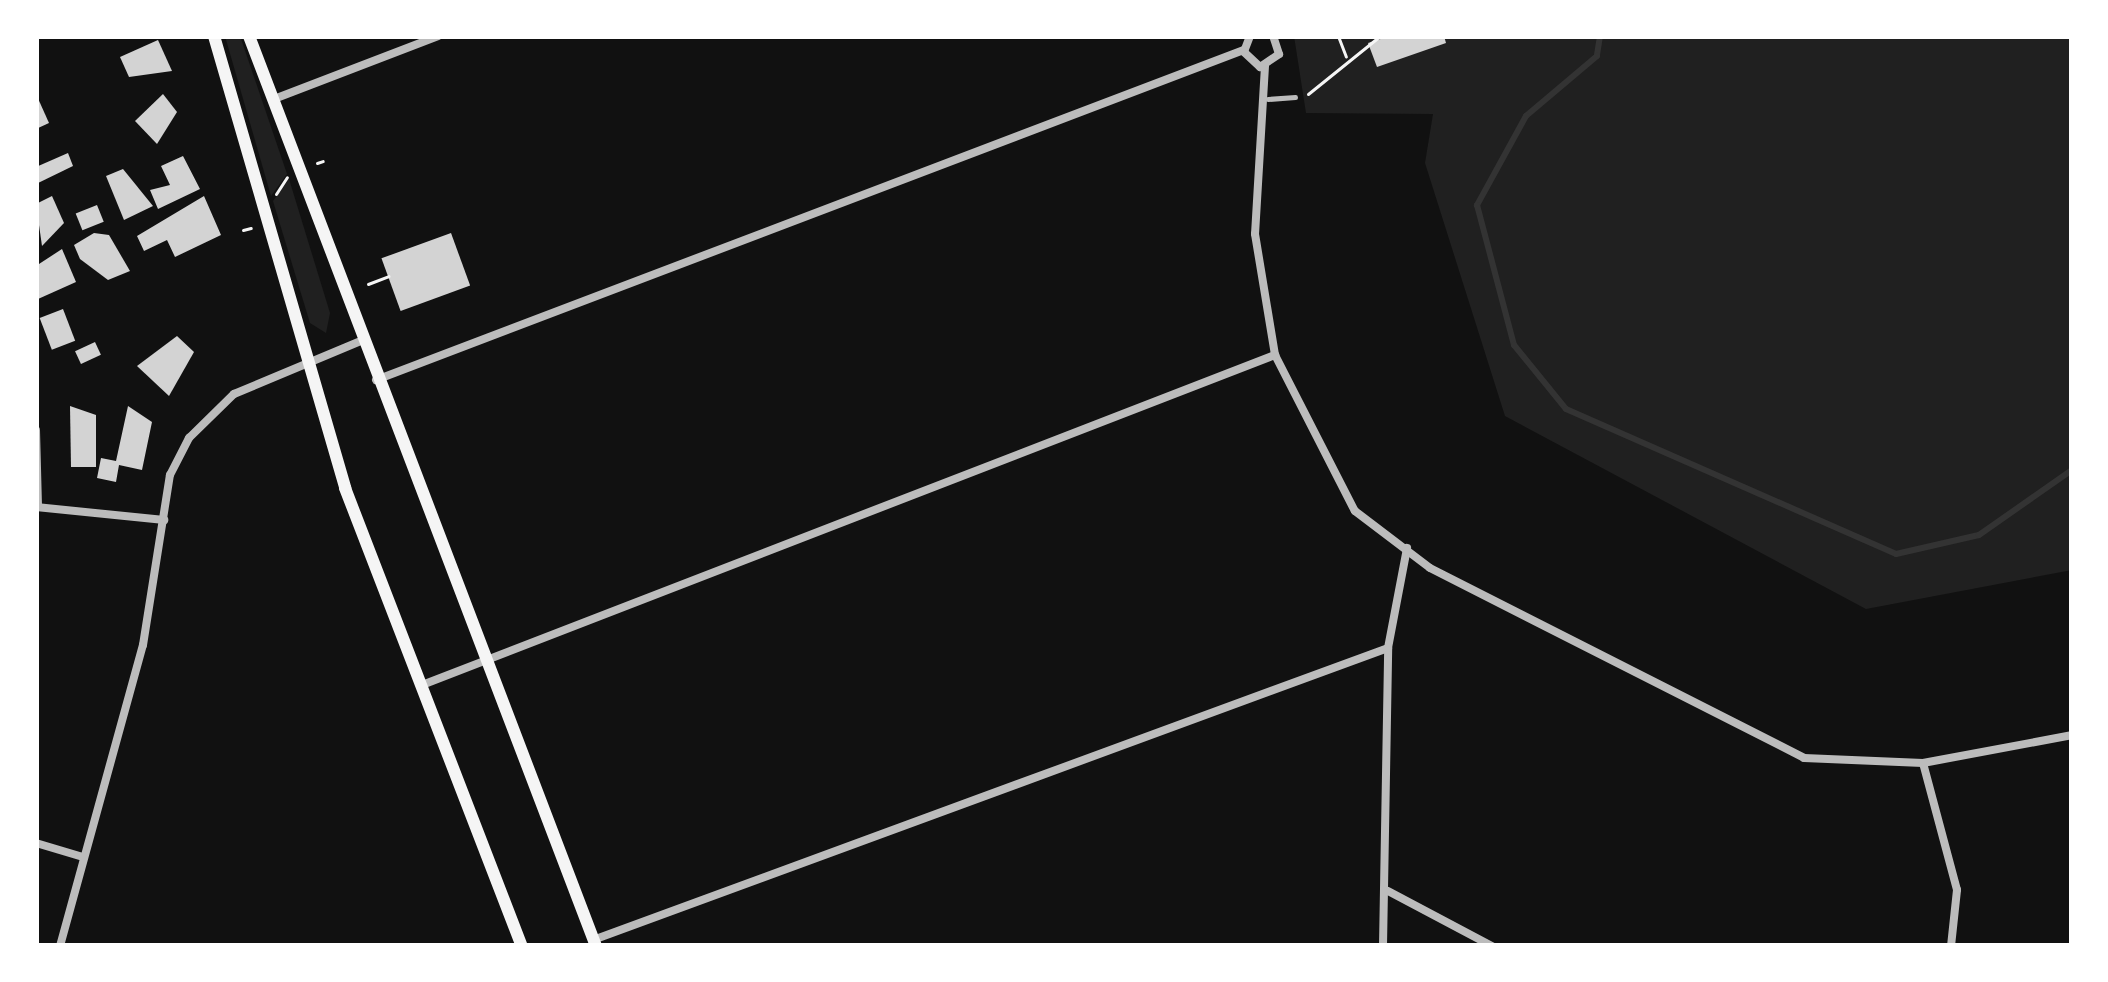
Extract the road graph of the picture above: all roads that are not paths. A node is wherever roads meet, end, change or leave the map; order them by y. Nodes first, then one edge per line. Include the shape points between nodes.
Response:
1 (214, 36) edge
2 (249, 36) edge
3 (438, 36) edge
4 (1250, 36) edge
5 (1273, 36) edge
6 (1244, 50) junction
7 (1265, 66) junction
8 (1295, 97) road end
9 (274, 99) junction
10 (1268, 99) junction
11 (361, 341) junction
12 (1275, 355) junction
13 (305, 363) junction
14 (375, 380) junction
15 (36, 430) edge
16 (37, 507) edge
17 (164, 520) junction
18 (1407, 547) junction
19 (1388, 648) junction
20 (484, 660) junction
21 (421, 686) junction
22 (2072, 735) edge
23 (1923, 763) junction
24 (36, 843) edge
25 (83, 857) junction
26 (1388, 891) junction
27 (594, 943) edge
28 (60, 946) edge
29 (522, 946) edge
30 (1383, 946) edge
31 (1492, 946) edge
32 (1951, 946) edge

1 - 13 main road
2 - 9 main road
3 - 9 street
4 - 6 street
5 - 7 street via 1279,55
6 - 7 street
6 - 14 street
7 - 10 street
8 - 10 lane
9 - 11 main road
10 - 12 street via 1255,234
11 - 13 street
11 - 14 main road
12 - 18 street via 1355,511
12 - 20 street
13 - 17 street via 209,413 170,475
13 - 21 main road
14 - 20 main road
15 - 16 street
16 - 17 street
17 - 25 street
18 - 19 street
18 - 23 street via 1804,758
19 - 26 street
19 - 27 street
20 - 21 street
20 - 27 main road
21 - 29 main road
22 - 23 street
23 - 32 street via 1957,890
24 - 25 street
25 - 28 street
26 - 30 street
26 - 31 street

